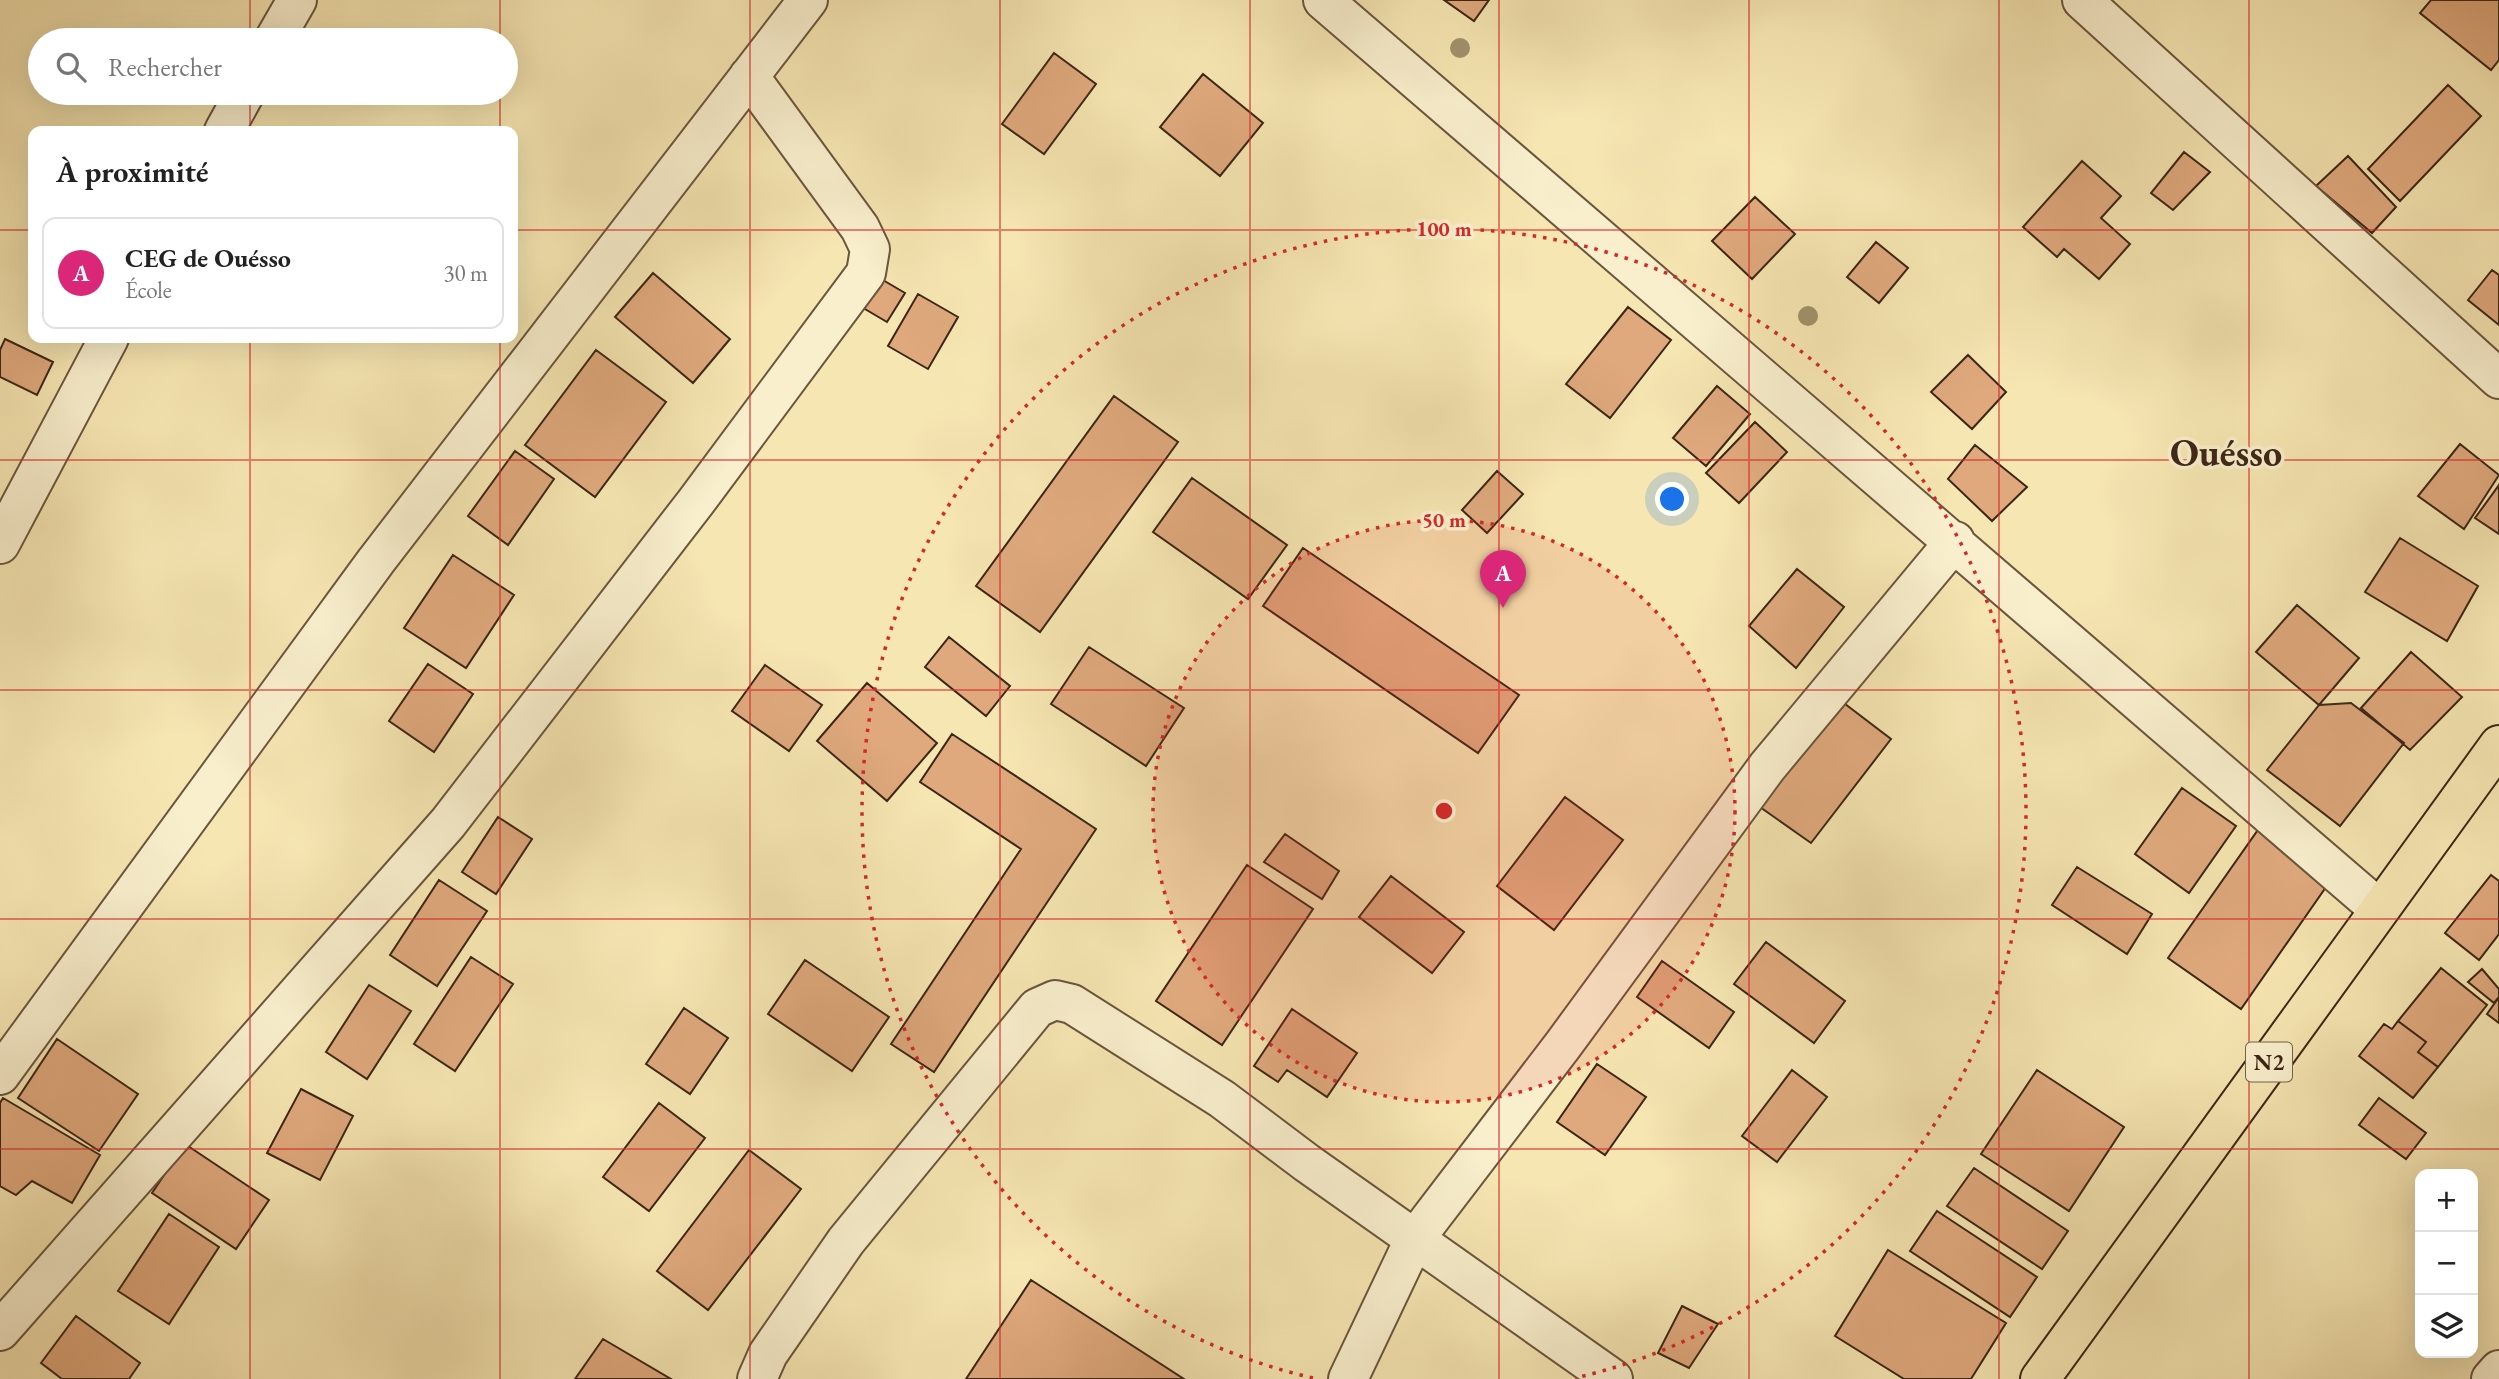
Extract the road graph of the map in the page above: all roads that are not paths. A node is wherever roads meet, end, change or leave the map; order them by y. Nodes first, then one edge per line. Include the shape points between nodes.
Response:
1 (297, 0) edge
2 (808, 0) edge
3 (1323, 0) edge
4 (2082, 0) edge
5 (281, 28) edge
6 (748, 76) junction
7 (238, 105) edge
8 (227, 126) edge
9 (105, 343) edge
10 (2499, 379) edge
11 (1955, 541) junction
12 (0, 544) edge
13 (2499, 745) edge
14 (2379, 909) junction
15 (0, 1075) edge
16 (1414, 1240) junction
17 (0, 1331) edge
18 (2499, 1370) edge
19 (757, 1379) edge
20 (1348, 1379) edge
21 (1613, 1379) edge
22 (2040, 1379) edge
23 (2491, 1379) edge

1 - 5 street
2 - 6 street
3 - 11 street
4 - 10 street
6 - 15 street via 376,561
6 - 17 street via 860,228 870,249 866,273 448,823
7 - 8 street
9 - 12 street
11 - 14 street
11 - 16 street via 1767,767
13 - 14 highway, N2
14 - 22 highway, N2
16 - 19 street via 1222,1098 1072,1004 1055,1000 1037,1008 846,1241 768,1354
16 - 20 street
16 - 21 street
18 - 23 street

